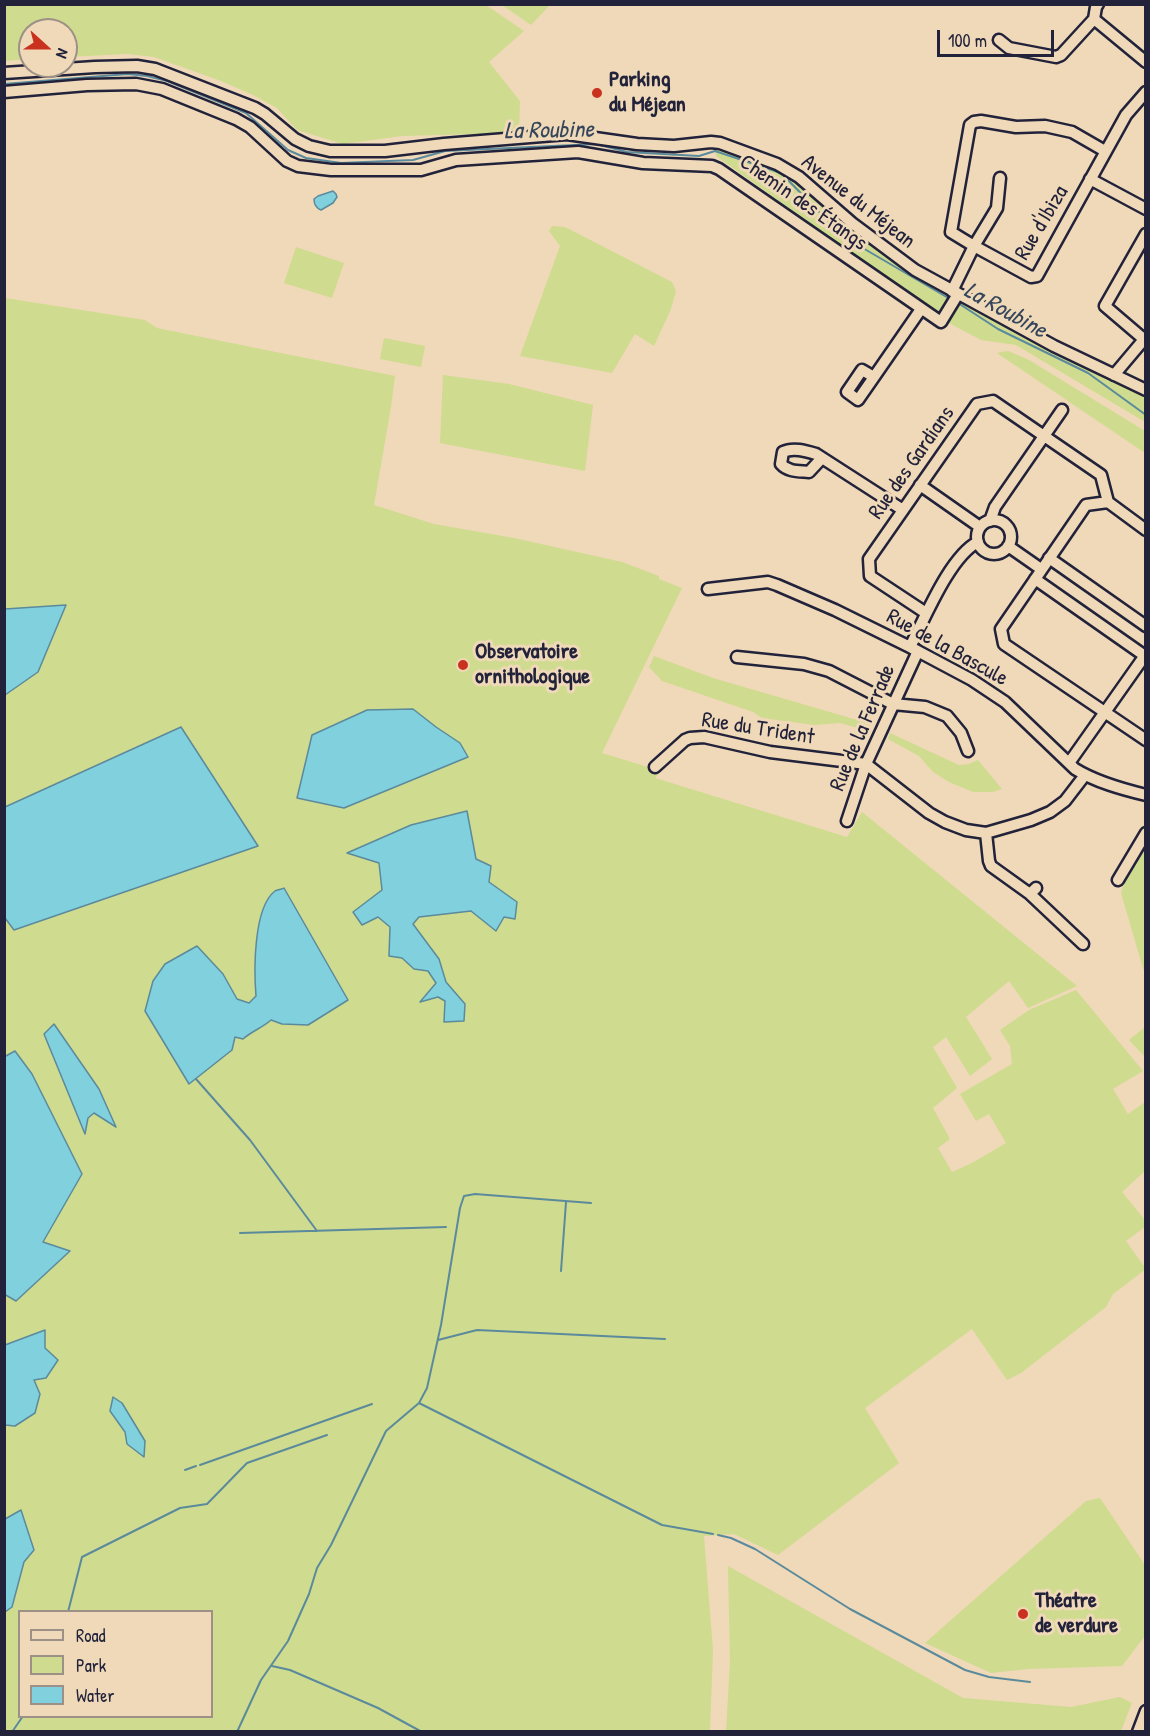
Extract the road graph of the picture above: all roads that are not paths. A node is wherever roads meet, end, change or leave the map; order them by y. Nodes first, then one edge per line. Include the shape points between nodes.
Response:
1 (1098, 4) edge
2 (1094, 19) junction
3 (999, 40) dead end
4 (1146, 62) edge
5 (4, 73) edge
6 (4, 92) edge
7 (1146, 92) edge
8 (1105, 152) junction
9 (1000, 178) dead end
10 (1090, 179) junction
11 (1146, 209) edge
12 (1146, 234) edge
13 (974, 246) junction
14 (955, 293) junction
15 (921, 309) junction
16 (1145, 339) edge
17 (1114, 375) junction
18 (874, 377) dead end
19 (1146, 390) edge
20 (1062, 410) dead end
21 (1044, 436) junction
22 (822, 458) dead end
23 (920, 485) junction
24 (1108, 502) junction
25 (903, 510) junction
26 (985, 524) junction
27 (1146, 530) edge
28 (978, 542) junction
29 (1008, 546) junction
30 (1049, 558) junction
31 (1041, 569) junction
32 (1035, 579) junction
33 (708, 589) dead end
34 (926, 613) junction
35 (1146, 626) edge
36 (914, 649) junction
37 (1145, 655) edge
38 (737, 657) dead end
39 (893, 704) junction
40 (1104, 714) junction
41 (1146, 740) edge
42 (968, 751) dead end
43 (1069, 763) junction
44 (866, 764) junction
45 (655, 767) dead end
46 (1085, 776) junction
47 (1146, 795) edge
48 (847, 821) dead end
49 (986, 833) junction
50 (1146, 833) edge
51 (1118, 880) dead end
52 (1083, 944) dead end
53 (1146, 1711) edge
54 (1138, 1731) edge

1 - 2 street
2 - 3 street via 1056,57 1010,48
2 - 4 street
5 - 14 street, Avenue du Méjean via 95,67 155,69 255,108 295,139 330,151 385,151 567,134 638,144 720,143 777,164 799,177 888,250
6 - 15 street, Chemin des Étangs via 136,84 162,89 236,119 298,166 331,170 421,170 456,159 578,152 643,163 712,166
7 - 8 street, Rue d'Ibiza via 1126,115
8 - 10 street, Rue d'Ibiza
8 - 13 street via 1072,132 1045,126 974,122 970,125 951,232
9 - 13 street via 997,208
10 - 11 street
10 - 13 street, Rue d'Ibiza via 1037,276 1030,277
12 - 16 street via 1105,306
13 - 14 street
14 - 15 street, Chemin des Étangs via 943,320
14 - 17 street, Avenue du Méjean
15 - 18 street
16 - 17 street
17 - 19 street, Avenue du Méjean
20 - 21 street
21 - 23 street, Rue des Gardians via 993,401 977,404
21 - 24 street, Rue des Gardians via 1101,475
21 - 26 street
22 - 25 street
23 - 25 street, Rue des Gardians
23 - 26 street
24 - 27 street
24 - 30 street via 1086,505
25 - 34 street, Rue des Gardians via 869,560 870,576
26 - 28 street
26 - 29 street via 1001,522 1011,535
28 - 29 street via 994,554
28 - 34 street, Rue de la Ferrade via 968,547
29 - 31 street
30 - 31 street
30 - 35 street
31 - 32 street
32 - 37 street
32 - 40 street via 1001,629 1004,644
33 - 36 street, Rue de la Bascule via 768,582
34 - 36 street, Rue de la Ferrade
36 - 39 street, Rue de la Ferrade
36 - 43 street, Rue de la Bascule via 1005,702
37 - 40 street
38 - 39 street via 804,664 829,671
39 - 42 street via 925,707 947,716 961,733
39 - 44 street, Rue de la Ferrade
40 - 41 street
40 - 43 street
43 - 46 street, Rue de la Bascule
44 - 45 street, Rue du Trident via 770,752 704,737 685,740
44 - 48 street, Rue de la Ferrade
44 - 49 street via 929,813 966,830
46 - 47 street, Rue de la Bascule
46 - 49 street via 1065,801 1050,812
49 - 52 street via 991,866 1033,891
50 - 51 street
53 - 54 street

